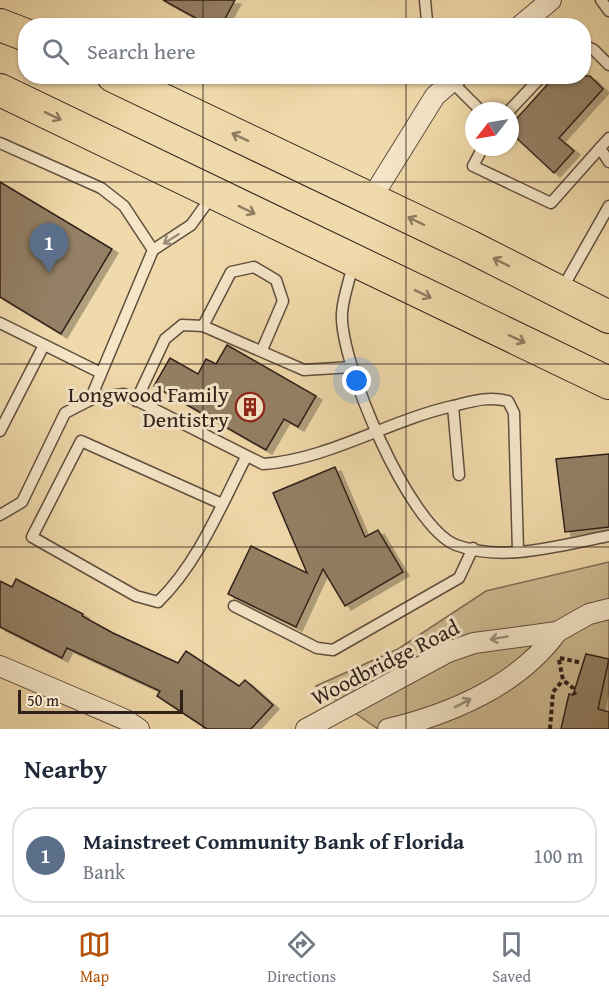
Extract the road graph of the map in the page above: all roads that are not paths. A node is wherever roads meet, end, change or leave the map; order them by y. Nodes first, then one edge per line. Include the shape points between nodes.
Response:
1 (425, 0) edge
2 (551, 0) edge
3 (602, 0) edge
4 (609, 11) edge
5 (427, 18) edge
6 (530, 18) edge
7 (0, 25) edge
8 (18, 32) edge
9 (591, 48) edge
10 (609, 65) edge
11 (130, 84) edge
12 (449, 84) edge
13 (459, 84) edge
14 (534, 84) edge
15 (0, 90) edge
16 (474, 102) edge
17 (517, 102) edge
18 (609, 138) edge
19 (0, 143) edge
20 (600, 148) junction
21 (478, 156) edge
22 (609, 162) edge
23 (213, 193) junction
24 (371, 199) junction
25 (609, 206) edge
26 (153, 250) junction
27 (354, 261) junction
28 (560, 292) junction
29 (609, 317) edge
30 (0, 323) edge
31 (203, 326) junction
32 (44, 345) junction
33 (262, 350) junction
34 (352, 367) junction
35 (101, 373) junction
36 (609, 383) edge
37 (90, 400) junction
38 (136, 400) junction
39 (453, 406) junction
40 (376, 430) junction
41 (0, 431) edge
42 (246, 457) junction
43 (459, 475) dead end
44 (222, 504) junction
45 (0, 515) edge
46 (609, 536) edge
47 (473, 548) junction
48 (518, 551) junction
49 (234, 606) dead end
50 (609, 609) edge
51 (557, 632) junction
52 (0, 666) edge
53 (139, 729) edge
54 (306, 729) edge
55 (388, 729) edge

1 - 5 lane
2 - 6 street
3 - 4 lane
7 - 8 main road
9 - 10 lane
24 -> 11 main road
12 - 24 street via 435,96
13 - 16 lane
14 - 17 lane
15 -> 23 main road
18 - 20 lane
19 - 26 lane via 101,188 124,206
20 - 21 lane via 551,203 473,166
20 - 22 lane
23 -> 26 lane via 191,225
23 -> 27 main road
28 -> 24 main road
25 - 28 lane
26 - 35 lane
27 - 34 lane via 342,314
27 -> 36 main road
28 - 29 main road
30 - 32 lane
31 - 33 lane
31 - 33 lane via 231,272 254,267 276,280 283,301
31 - 38 lane via 182,325 165,339
32 - 35 lane
32 - 41 lane
33 - 34 lane via 304,370
34 - 40 lane
35 - 37 lane
37 - 38 lane via 124,394
37 - 45 lane via 65,413 22,502
38 - 42 lane
39 - 40 lane
39 - 43 lane
39 - 48 lane via 492,397 508,400 514,412
40 - 42 lane via 289,462 263,464
40 - 47 lane via 407,492 433,525 454,544
42 - 44 lane
44 - 44 lane via 180,580 158,602 136,596 32,537 81,441
46 - 48 lane
47 - 48 lane via 493,553
47 - 49 lane via 459,578 333,650 317,648
50 - 51 street, Woodbridge Road via 589,614
51 -> 54 street, Woodbridge Road via 474,643 448,652
55 -> 51 street, Woodbridge Road via 456,707 501,683 543,651
52 - 53 street

